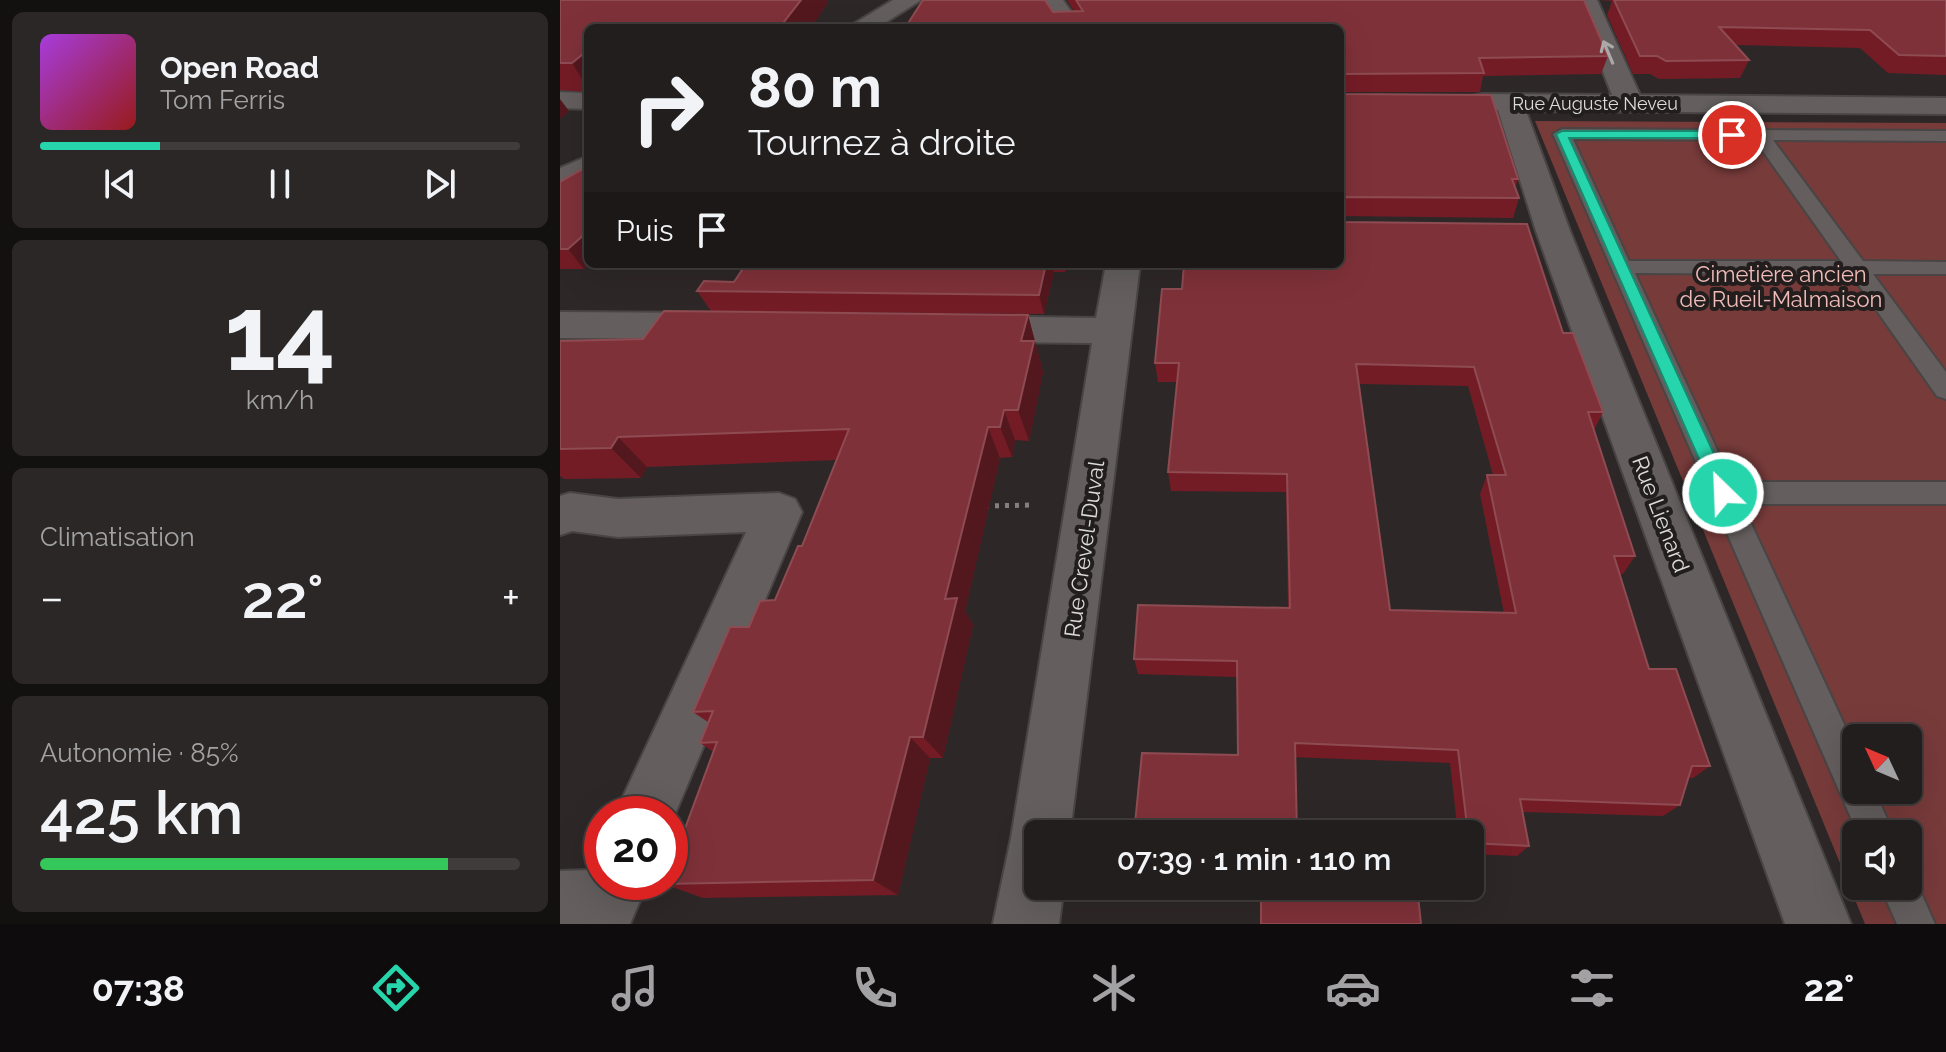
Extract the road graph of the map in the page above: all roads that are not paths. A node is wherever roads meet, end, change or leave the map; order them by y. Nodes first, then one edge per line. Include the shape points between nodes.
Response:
1 (910, 0) edge
2 (1051, 0) edge
3 (1594, 6) edge
4 (866, 24) edge
5 (1068, 24) edge
6 (560, 100) edge
7 (584, 101) edge
8 (1461, 102) edge
9 (1509, 103) junction
10 (1630, 104) junction
11 (1946, 106) edge
12 (1760, 135) junction
13 (1946, 136) edge
14 (584, 167) edge
15 (560, 181) edge
16 (1621, 267) junction
17 (1122, 268) edge
18 (1857, 268) junction
19 (1946, 268) edge
20 (560, 325) edge
21 (746, 327) edge
22 (931, 329) edge
23 (1114, 331) junction
24 (1946, 390) edge
25 (1723, 493) junction
26 (1946, 493) edge
27 (560, 516) edge
28 (1842, 759) edge
29 (653, 796) edge
30 (1042, 820) edge
31 (608, 900) edge
32 (1030, 900) edge
33 (1905, 900) edge
34 (560, 903) edge
35 (1026, 924) edge
36 (1818, 924) edge
37 (1916, 924) edge

1 - 4 street
2 - 5 street
10 -> 3 street
6 - 7 street
8 - 9 street, Rue Auguste Neveu
9 - 10 street, Rue Auguste Neveu
9 - 36 street, Rue Lienard via 1538,231
10 - 11 street, Rue Auguste Neveu
12 - 13 lane
12 - 16 lane via 1562,134
12 - 18 lane
14 - 15 street
16 - 18 lane
16 - 25 lane
17 - 23 street, Rue Crevel-Duval
18 - 19 lane
18 - 24 lane
20 - 21 street
22 - 23 street
23 - 30 street, Rue Crevel-Duval
25 - 26 lane
25 - 28 lane
27 - 29 street via 779,512
31 - 34 street
32 - 35 street
33 - 37 lane

